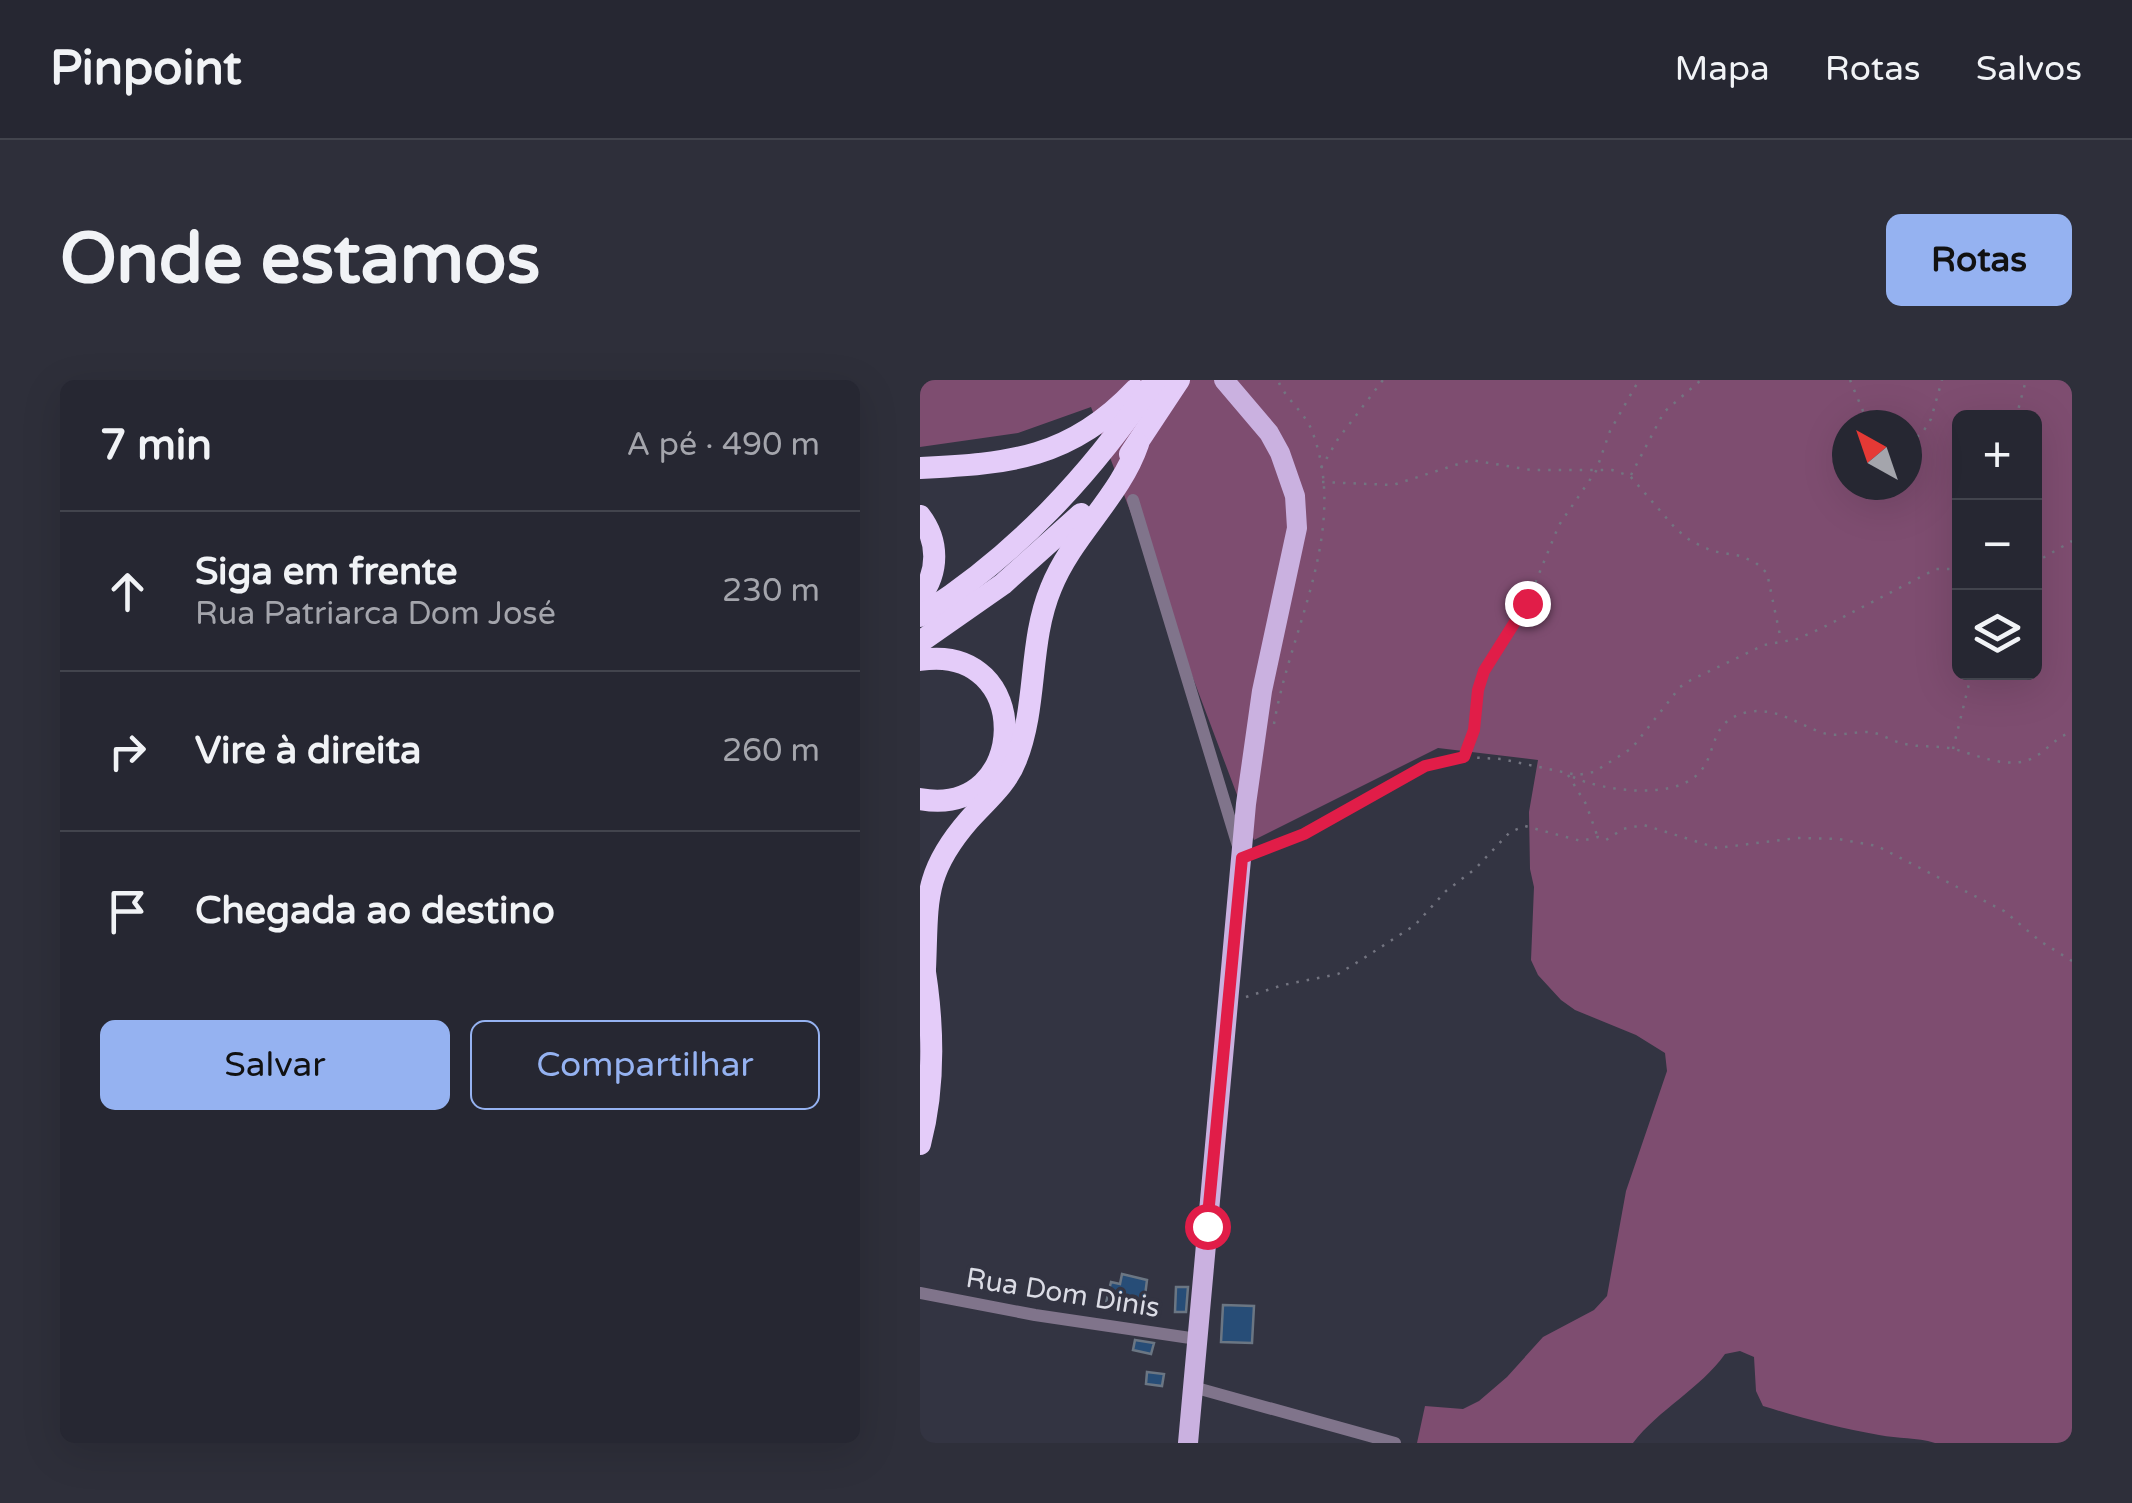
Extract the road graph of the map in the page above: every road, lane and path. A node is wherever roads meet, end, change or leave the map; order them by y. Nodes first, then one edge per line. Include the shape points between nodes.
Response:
1 (1144, 380) edge
2 (1155, 380) edge
3 (1178, 380) edge
4 (1224, 380) edge
5 (1383, 380) edge
6 (1639, 380) edge
7 (1701, 380) edge
8 (1850, 380) edge
9 (1942, 380) edge
10 (2026, 380) edge
11 (1862, 410) edge
12 (2018, 410) edge
13 (1922, 433) edge
14 (1138, 444) junction
15 (920, 468) edge
16 (1320, 470) dead end
17 (1596, 471) junction
18 (1630, 476) junction
19 (1322, 482) dead end
20 (1133, 500) dead end
21 (920, 516) edge
22 (2072, 541) edge
23 (2042, 558) edge
24 (1952, 569) edge
25 (920, 597) edge
26 (920, 616) edge
27 (1782, 641) junction
28 (920, 642) edge
29 (920, 660) edge
30 (1970, 680) edge
31 (2072, 732) edge
32 (1953, 749) junction
33 (1464, 757) junction
34 (1568, 774) junction
35 (920, 799) edge
36 (1598, 837) junction
37 (1242, 858) junction
38 (920, 942) edge
39 (2072, 960) edge
40 (925, 969) junction
41 (1229, 998) junction
42 (920, 1024) edge
43 (920, 1032) edge
44 (920, 1079) edge
45 (920, 1144) edge
46 (920, 1293) edge
47 (1197, 1339) junction
48 (1193, 1387) junction
49 (1188, 1443) edge
50 (1395, 1443) edge

1 - 15 highway via 1100,424 1052,450 995,463
2 - 26 highway via 1060,502 992,564
3 - 14 highway
4 - 37 main road via 1274,443 1297,512 1253,741
5 - 16 path
6 - 17 path
7 - 18 path via 1664,412
8 - 11 path
9 - 13 path
10 - 12 path
14 - 28 highway via 1065,531
14 - 40 highway via 1130,468 1078,537 1049,593 1035,644 1026,726 1011,772 957,834 933,875
17 - 18 path
17 - 19 path via 1470,460 1393,484
17 - 33 path via 1560,525 1527,603 1484,671
18 - 27 path via 1692,541 1756,562 1767,573
20 - 37 street
21 - 25 highway via 932,538 934,566
22 - 23 path
24 - 27 path via 1936,569 1822,628
27 - 34 path via 1692,680 1614,762
29 - 35 highway via 958,662 984,676 1000,700 1007,730 1000,762 971,792
30 - 32 path
31 - 32 path via 2023,762
32 - 34 path via 1904,744 1867,731 1836,735 1782,715 1747,712 1723,724 1700,771 1682,783 1623,790
33 - 34 path
33 - 37 path via 1425,766 1304,834
34 - 36 path
36 - 39 path via 1606,840 1644,824 1717,848 1796,838 1878,846 2004,911
36 - 41 path via 1581,841 1525,826 1510,832 1415,925 1338,974
37 - 41 main road
38 - 40 highway
40 - 45 highway via 930,1084
41 - 47 main road
42 - 43 highway
43 - 44 highway
46 - 47 street, Rua Dom Dinis
47 - 48 main road
48 - 49 main road
48 - 50 street

